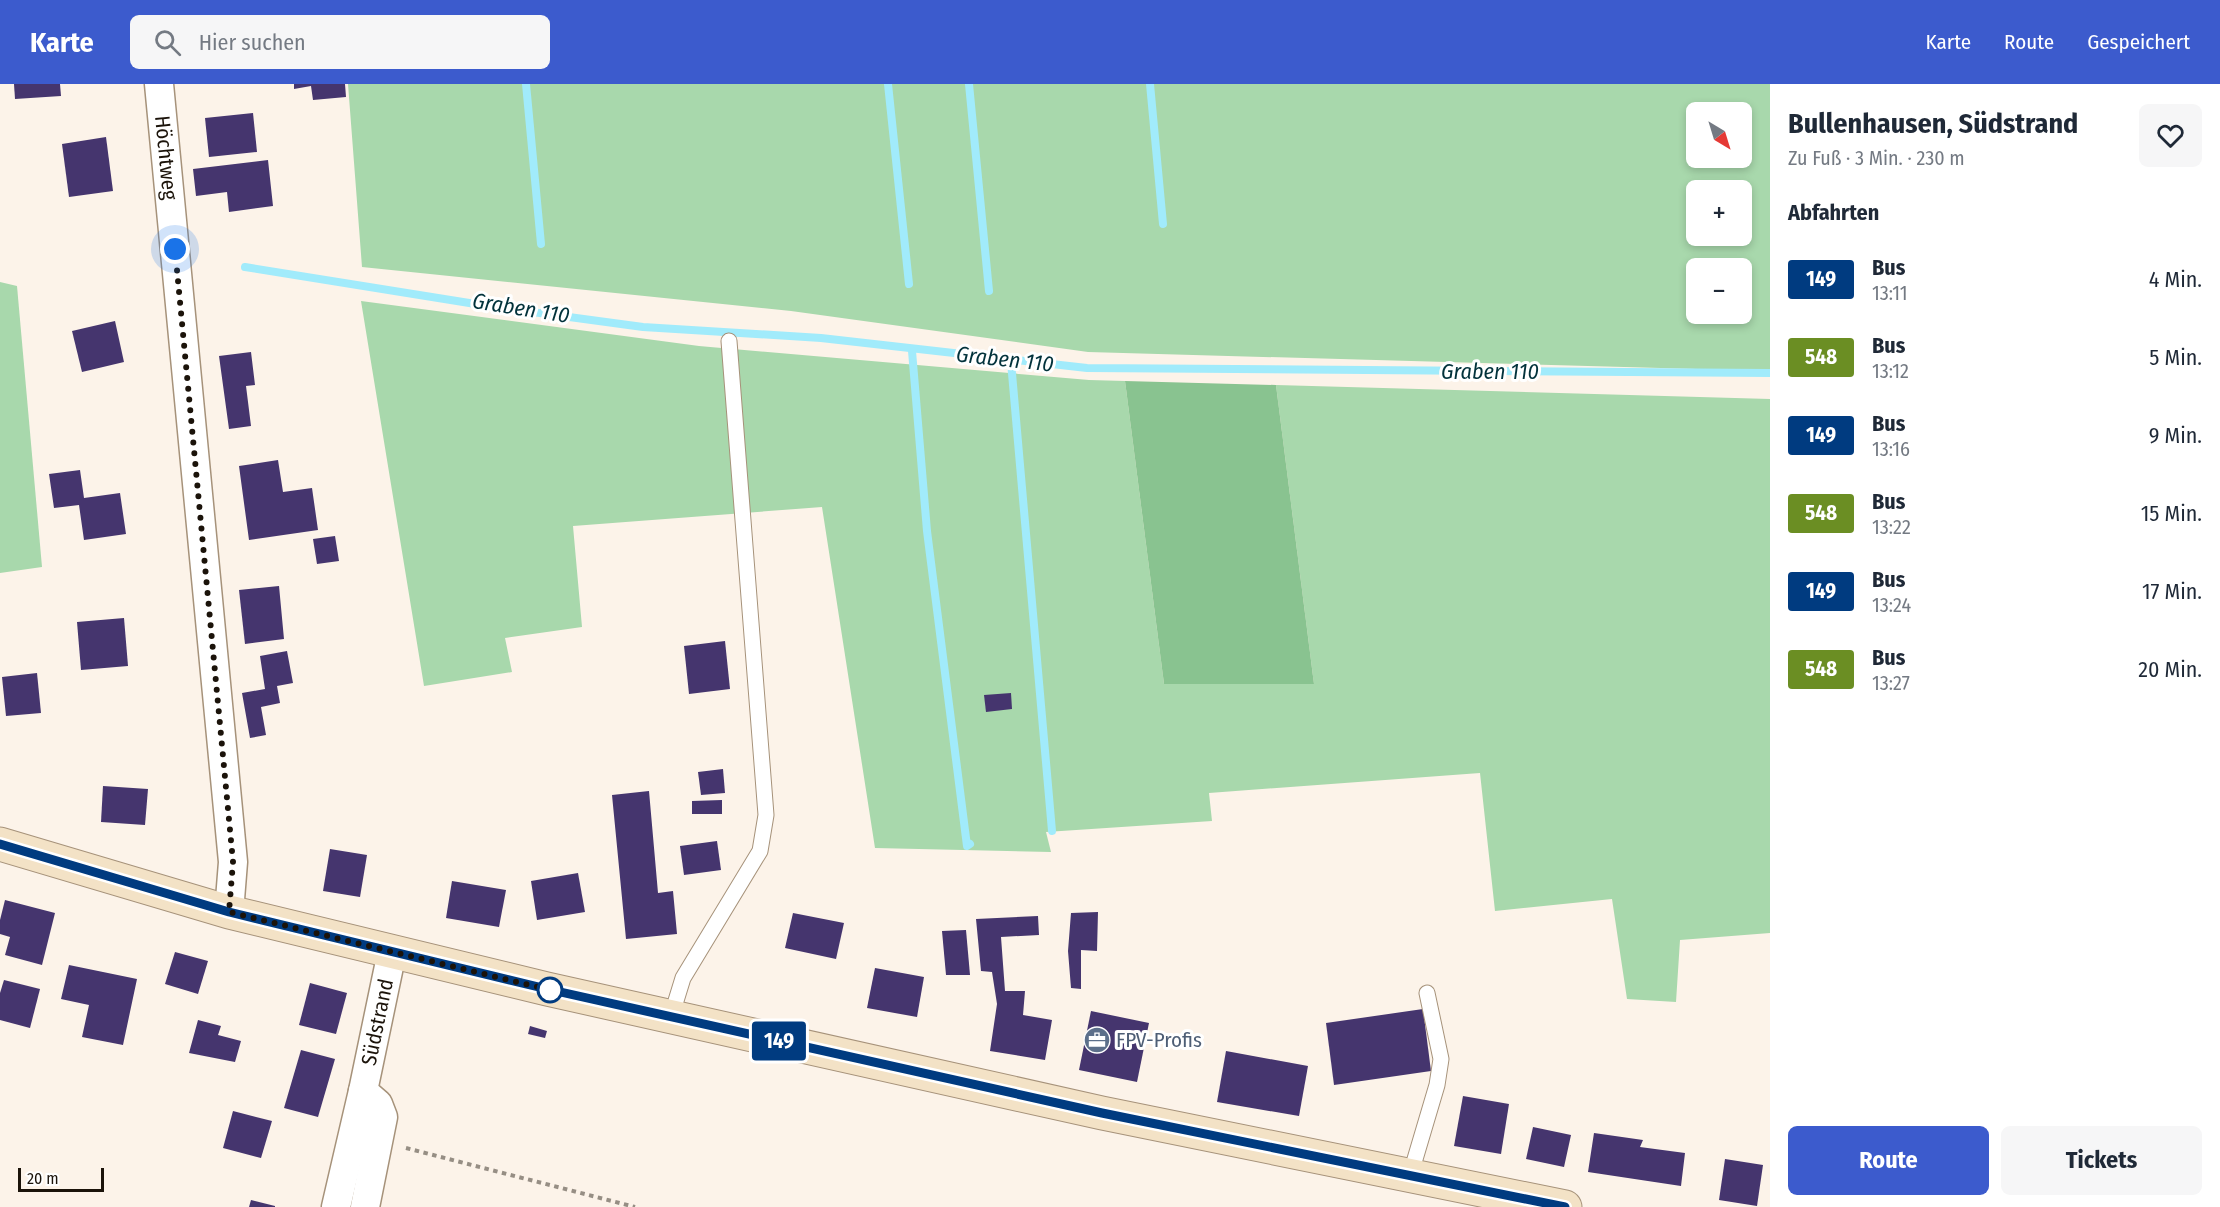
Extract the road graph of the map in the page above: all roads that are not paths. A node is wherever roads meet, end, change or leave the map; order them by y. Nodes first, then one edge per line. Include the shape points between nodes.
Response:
1 (159, 84) edge
2 (729, 341) dead end
3 (0, 844) edge
4 (229, 912) junction
5 (392, 952) junction
6 (1427, 993) dead end
7 (671, 1017) junction
8 (363, 1091) junction
9 (1410, 1176) junction
10 (336, 1207) edge
11 (365, 1207) edge
12 (1565, 1207) edge

1 - 4 street, Höchtweg via 233,862
2 - 7 lane via 766,815 760,851 683,978
3 - 4 street
4 - 5 street
5 - 7 street
5 - 8 street, Südstrand
6 - 9 lane via 1441,1059
7 - 9 street via 1102,1113
8 - 10 street, Südstrand
8 - 11 street, Südstrand via 378,1104 383,1117
9 - 12 street

